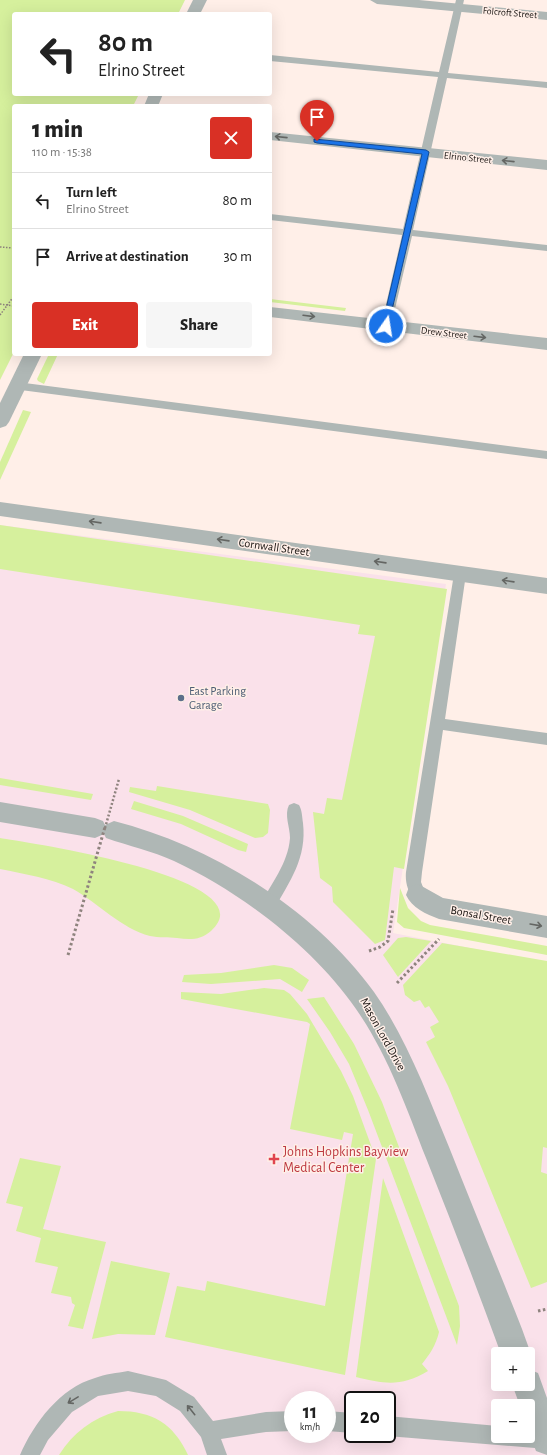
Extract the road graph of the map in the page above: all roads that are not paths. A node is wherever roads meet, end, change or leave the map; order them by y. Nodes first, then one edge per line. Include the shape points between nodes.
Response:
1 (200, 0) edge
2 (377, 0) edge
3 (460, 4) edge
4 (194, 12) edge
5 (547, 16) edge
6 (272, 58) edge
7 (443, 75) junction
8 (547, 85) edge
9 (272, 136) edge
10 (426, 152) junction
11 (547, 165) edge
12 (272, 217) edge
13 (407, 232) junction
14 (547, 248) edge
15 (272, 312) edge
16 (386, 326) junction
17 (547, 344) edge
18 (31, 356) edge
19 (17, 386) junction
20 (0, 422) edge
21 (547, 455) edge
22 (0, 509) edge
23 (460, 574) junction
24 (547, 586) edge
25 (436, 723) junction
26 (547, 739) edge
27 (294, 809) dead end
28 (0, 812) edge
29 (418, 895) joint
30 (268, 906) junction
31 (547, 927) edge
32 (513, 1347) edge
33 (530, 1391) edge
34 (284, 1421) edge
35 (396, 1427) edge
36 (209, 1431) junction
37 (491, 1435) edge
38 (535, 1439) edge
39 (547, 1440) edge
40 (30, 1455) edge
41 (217, 1455) edge

1 - 4 street
2 - 3 street, Folcroft Street
3 - 5 street, Folcroft Street
3 - 7 lane
6 - 7 lane
7 - 8 lane
7 - 10 lane
10 -> 9 street, Elrino Street
11 -> 10 street, Elrino Street
10 - 13 lane
12 - 13 lane
13 - 14 lane
13 - 16 lane
15 -> 16 street, Drew Street
16 -> 17 street, Drew Street
18 - 19 street
19 - 20 street
19 - 21 lane
23 -> 22 street, Cornwall Street
24 -> 23 street, Cornwall Street
23 - 25 lane
25 - 26 lane
25 - 29 lane via 414,872 413,882
27 - 30 lane via 297,838 291,866
28 - 30 street, Mason Lord Drive via 104,830 164,847 202,863
29 -> 31 street, Bonsal Street via 439,908
30 - 32 street, Mason Lord Drive via 302,933 341,970 380,1025 408,1080
33 - 39 street
34 - 36 lane
35 - 37 lane
36 -> 40 lane via 186,1404 159,1387 128,1381 95,1387 65,1405 41,1433
36 - 41 lane
38 - 39 lane

